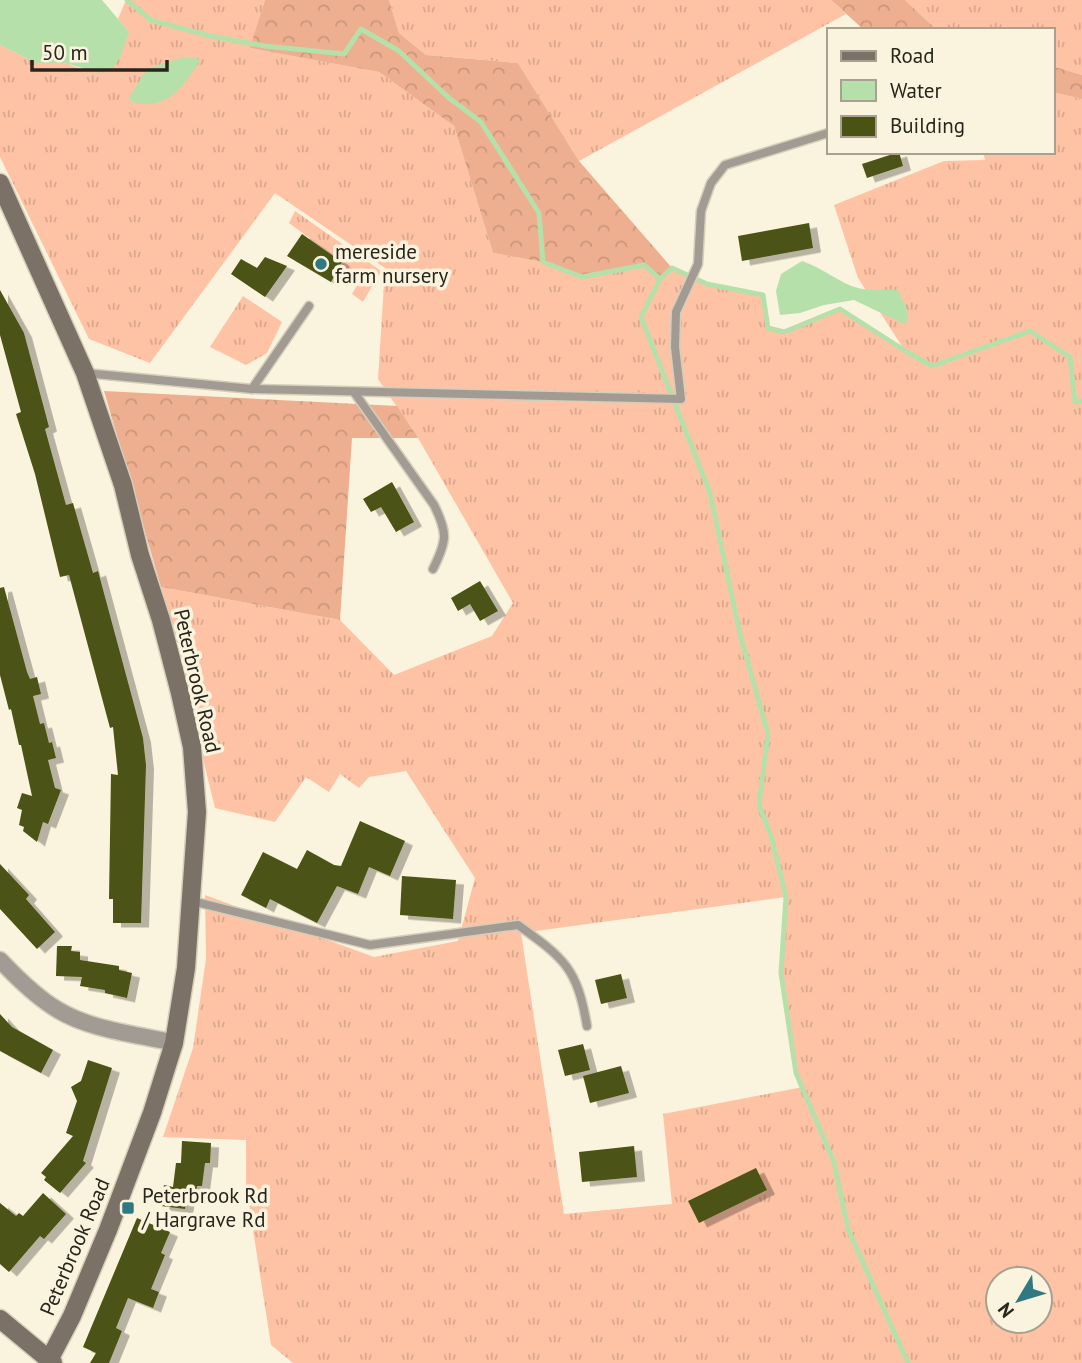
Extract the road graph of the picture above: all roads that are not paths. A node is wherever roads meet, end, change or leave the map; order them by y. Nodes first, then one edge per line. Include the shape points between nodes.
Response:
1 (827, 133) edge
2 (0, 183) edge
3 (309, 306) dead end
4 (85, 373) junction
5 (252, 389) junction
6 (354, 392) junction
7 (433, 569) dead end
8 (192, 901) junction
9 (0, 960) edge
10 (587, 1026) dead end
11 (174, 1043) junction
12 (0, 1319) edge
13 (51, 1362) edge

1 - 6 lane via 725,165 711,183 701,211 698,264 676,312 680,399
2 - 4 street, Peterbrook Road
3 - 5 lane
4 - 5 lane
4 - 8 street, Peterbrook Road via 123,485 192,747 197,812
5 - 6 lane
6 - 7 lane via 442,522 446,533
8 - 10 lane via 370,945 519,925 569,968 581,992
8 - 11 street, Peterbrook Road
9 - 11 street via 58,1010 93,1024
11 - 13 street, Peterbrook Road via 108,1230
12 - 13 street

